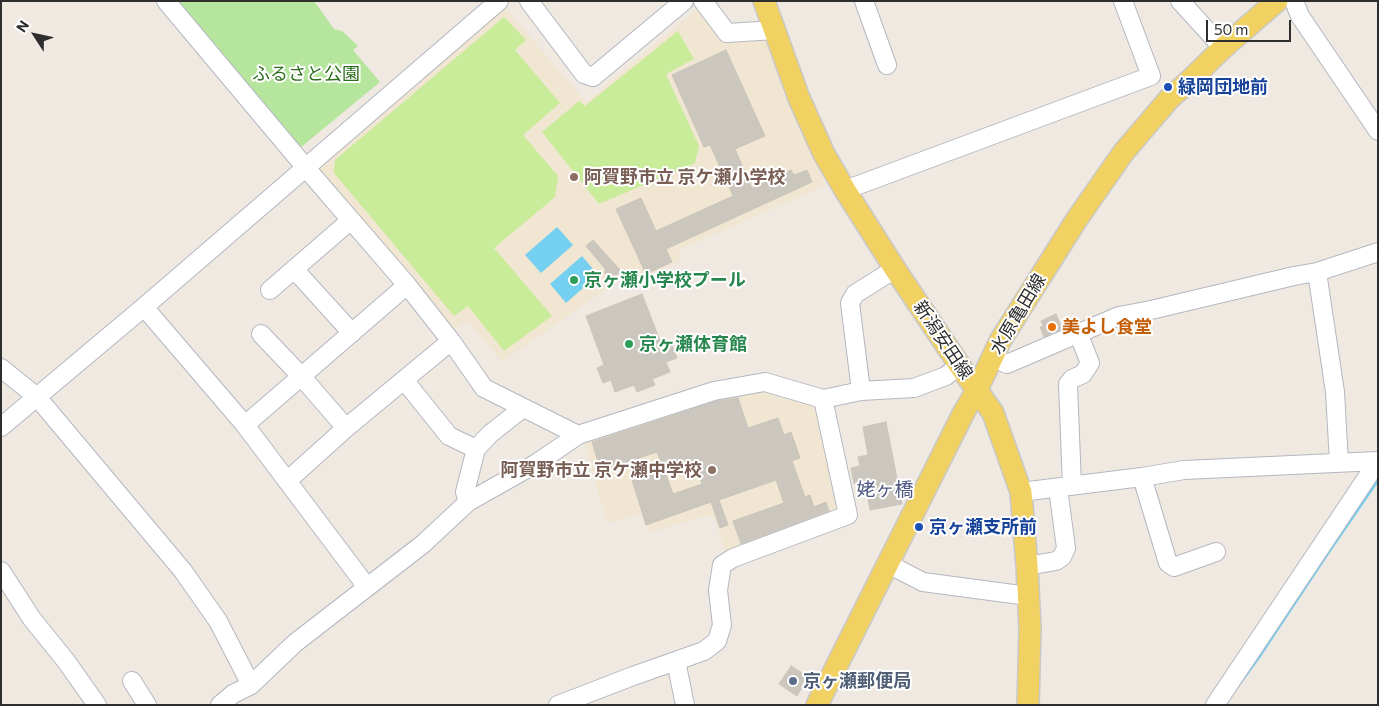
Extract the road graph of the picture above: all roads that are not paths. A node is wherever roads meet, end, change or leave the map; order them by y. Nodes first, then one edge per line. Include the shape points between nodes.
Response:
1 (166, 1) edge
2 (499, 1) edge
3 (529, 1) edge
4 (684, 1) edge
5 (703, 1) edge
6 (864, 1) edge
7 (1180, 1) edge
8 (1277, 1) edge
9 (1294, 1) edge
10 (766, 2) edge
11 (1124, 2) edge
12 (775, 30) junction
13 (1223, 48) junction
14 (887, 65) dead end
15 (1378, 131) edge
16 (306, 168) junction
17 (844, 190) junction
18 (351, 220) junction
19 (1378, 252) edge
20 (894, 269) junction
21 (294, 270) junction
22 (1317, 272) junction
23 (407, 285) junction
24 (270, 290) dead end
25 (144, 307) junction
26 (352, 333) junction
27 (1078, 333) junction
28 (261, 334) dead end
29 (451, 341) junction
30 (992, 358) junction
31 (959, 365) junction
32 (1, 368) edge
33 (301, 376) junction
34 (404, 380) junction
35 (977, 390) junction
36 (861, 391) junction
37 (37, 398) junction
38 (823, 399) junction
39 (523, 408) junction
40 (245, 425) junction
41 (1, 427) edge
42 (346, 428) junction
43 (578, 435) junction
44 (476, 449) junction
45 (1378, 461) edge
46 (1339, 463) junction
47 (1142, 477) junction
48 (287, 481) junction
49 (1065, 487) junction
50 (1021, 492) junction
51 (468, 502) junction
52 (1216, 552) dead end
53 (888, 564) junction
54 (1027, 566) junction
55 (1, 571) edge
56 (367, 587) junction
57 (1028, 596) junction
58 (676, 661) junction
59 (132, 682) dead end
60 (251, 685) junction
61 (236, 699) edge
62 (97, 705) edge
63 (147, 705) edge
64 (220, 705) edge
65 (558, 705) edge
66 (685, 705) edge
67 (817, 705) edge
68 (1028, 705) edge
69 (1214, 705) edge

1 - 16 street
2 - 16 street
3 - 4 street via 584,74 593,77
5 - 12 street via 727,33
6 - 14 street
7 - 13 street
8 - 13 main road, 水原亀田線
9 - 15 street via 1300,16
10 - 12 main road, 新潟安田線
11 - 17 street via 1151,76
12 - 17 main road, 新潟安田線 via 799,98
13 - 30 main road, 水原亀田線 via 1169,99 1123,152 1051,260
16 - 18 street
16 - 25 street
17 - 20 main road, 新潟安田線
18 - 21 street
18 - 23 street
19 - 22 street
20 - 31 main road, 新潟安田線
20 - 36 street via 855,294 850,303
21 - 24 street
21 - 26 street
22 - 27 street via 1119,316
22 - 46 street via 1335,392
23 - 26 street
23 - 29 street
25 - 37 street
25 - 40 street
26 - 33 street
27 - 30 street via 1007,364
27 - 49 street via 1090,363 1083,374 1068,384
28 - 33 street
29 - 34 street
29 - 39 street via 484,388
30 - 35 main road, 水原亀田線
31 - 35 main road, 新潟安田線
31 - 36 street via 946,376 914,388
32 - 37 street
33 - 40 street
33 - 42 street
34 - 42 street
34 - 44 street via 449,436
35 - 50 main road, 新潟安田線 via 993,413
35 - 53 main road, 水原亀田線
36 - 38 street
37 - 41 street
37 - 60 street via 183,571 218,621
38 - 43 street via 765,382 714,391
38 - 58 street via 848,515 722,565 718,590 722,625 717,641 704,651
39 - 43 street
39 - 44 street
40 - 48 street
42 - 48 street
43 - 51 street via 537,463
44 - 51 street via 465,492
45 - 46 street
45 - 69 street
46 - 47 street via 1184,470
47 - 49 street
47 - 52 street via 1168,563 1174,567
48 - 56 street
49 - 50 street
49 - 54 street via 1066,548 1062,557
50 - 54 main road, 新潟安田線
51 - 56 street via 423,544
53 - 57 street via 923,582
53 - 67 main road, 水原亀田線
54 - 57 main road, 新潟安田線
55 - 62 street via 32,619
56 - 60 street via 295,643
57 - 68 main road, 新潟安田線
58 - 65 street
58 - 66 street
59 - 63 street
60 - 61 street
61 - 64 street

